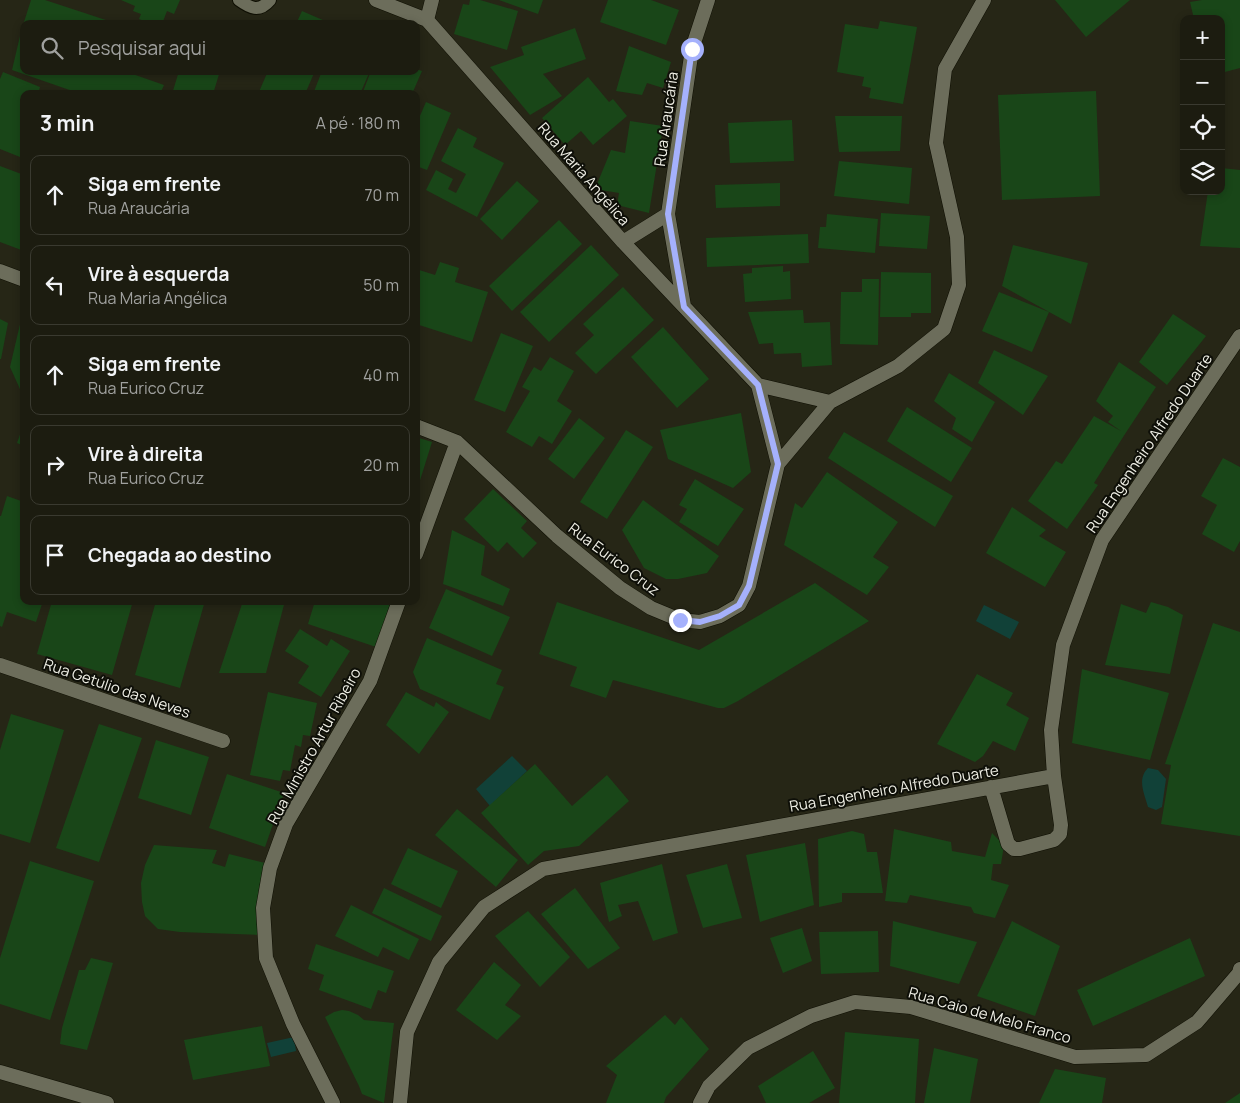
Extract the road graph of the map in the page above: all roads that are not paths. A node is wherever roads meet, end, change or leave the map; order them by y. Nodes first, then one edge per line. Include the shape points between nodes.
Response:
1 (239, 0) edge
2 (270, 0) edge
3 (376, 0) edge
4 (432, 0) edge
5 (708, 0) edge
6 (984, 0) edge
7 (427, 20) junction
8 (668, 214) junction
9 (623, 242) junction
10 (0, 271) edge
11 (20, 278) edge
12 (684, 307) junction
13 (1240, 336) edge
14 (758, 385) junction
15 (830, 402) junction
16 (420, 428) edge
17 (457, 442) junction
18 (778, 464) junction
19 (420, 543) edge
20 (398, 605) edge
21 (0, 665) edge
22 (223, 741) dead end
23 (1054, 776) junction
24 (990, 787) junction
25 (1240, 969) edge
26 (0, 1072) edge
27 (107, 1103) edge
28 (333, 1103) edge
29 (400, 1103) edge
30 (700, 1103) edge

1 - 2 lane via 258,8
3 - 7 street, Rua Maria Angélica
4 - 7 street
5 - 8 street, Rua Araucária via 692,49
6 - 15 street via 945,69 937,133 936,143 957,237 960,285 944,329 898,366
7 - 9 street, Rua Maria Angélica
8 - 9 street
8 - 12 street, Rua Araucária
9 - 12 street, Rua Maria Angélica
10 - 11 street
12 - 14 street, Rua Maria Angélica
13 - 23 street, Rua Engenheiro Alfredo Duarte via 1102,540 1063,645 1051,730
14 - 15 street
14 - 18 street, Rua Maria Angélica
15 - 18 street
16 - 17 street, Rua Eurico Cruz
17 - 18 street, Rua Eurico Cruz via 557,536 620,588 651,608 680,620 700,622 739,605 749,586
17 - 19 street
20 - 28 street, Rua Ministro Artur Ribeiro via 370,681 286,824 270,868 263,908 266,958 293,1024
21 - 22 street, Rua Getúlio das Neves
23 - 24 street, Rua Engenheiro Alfredo Duarte
23 - 24 street via 1060,834 1054,840 1020,850 1008,844
24 - 29 street, Rua Engenheiro Alfredo Duarte via 543,869 484,906 439,962 406,1032
25 - 30 street, Rua Caio de Melo Franco via 1197,1022 1146,1055 1075,1057 911,1007 855,1002 811,1016 748,1048 709,1086
26 - 27 street

